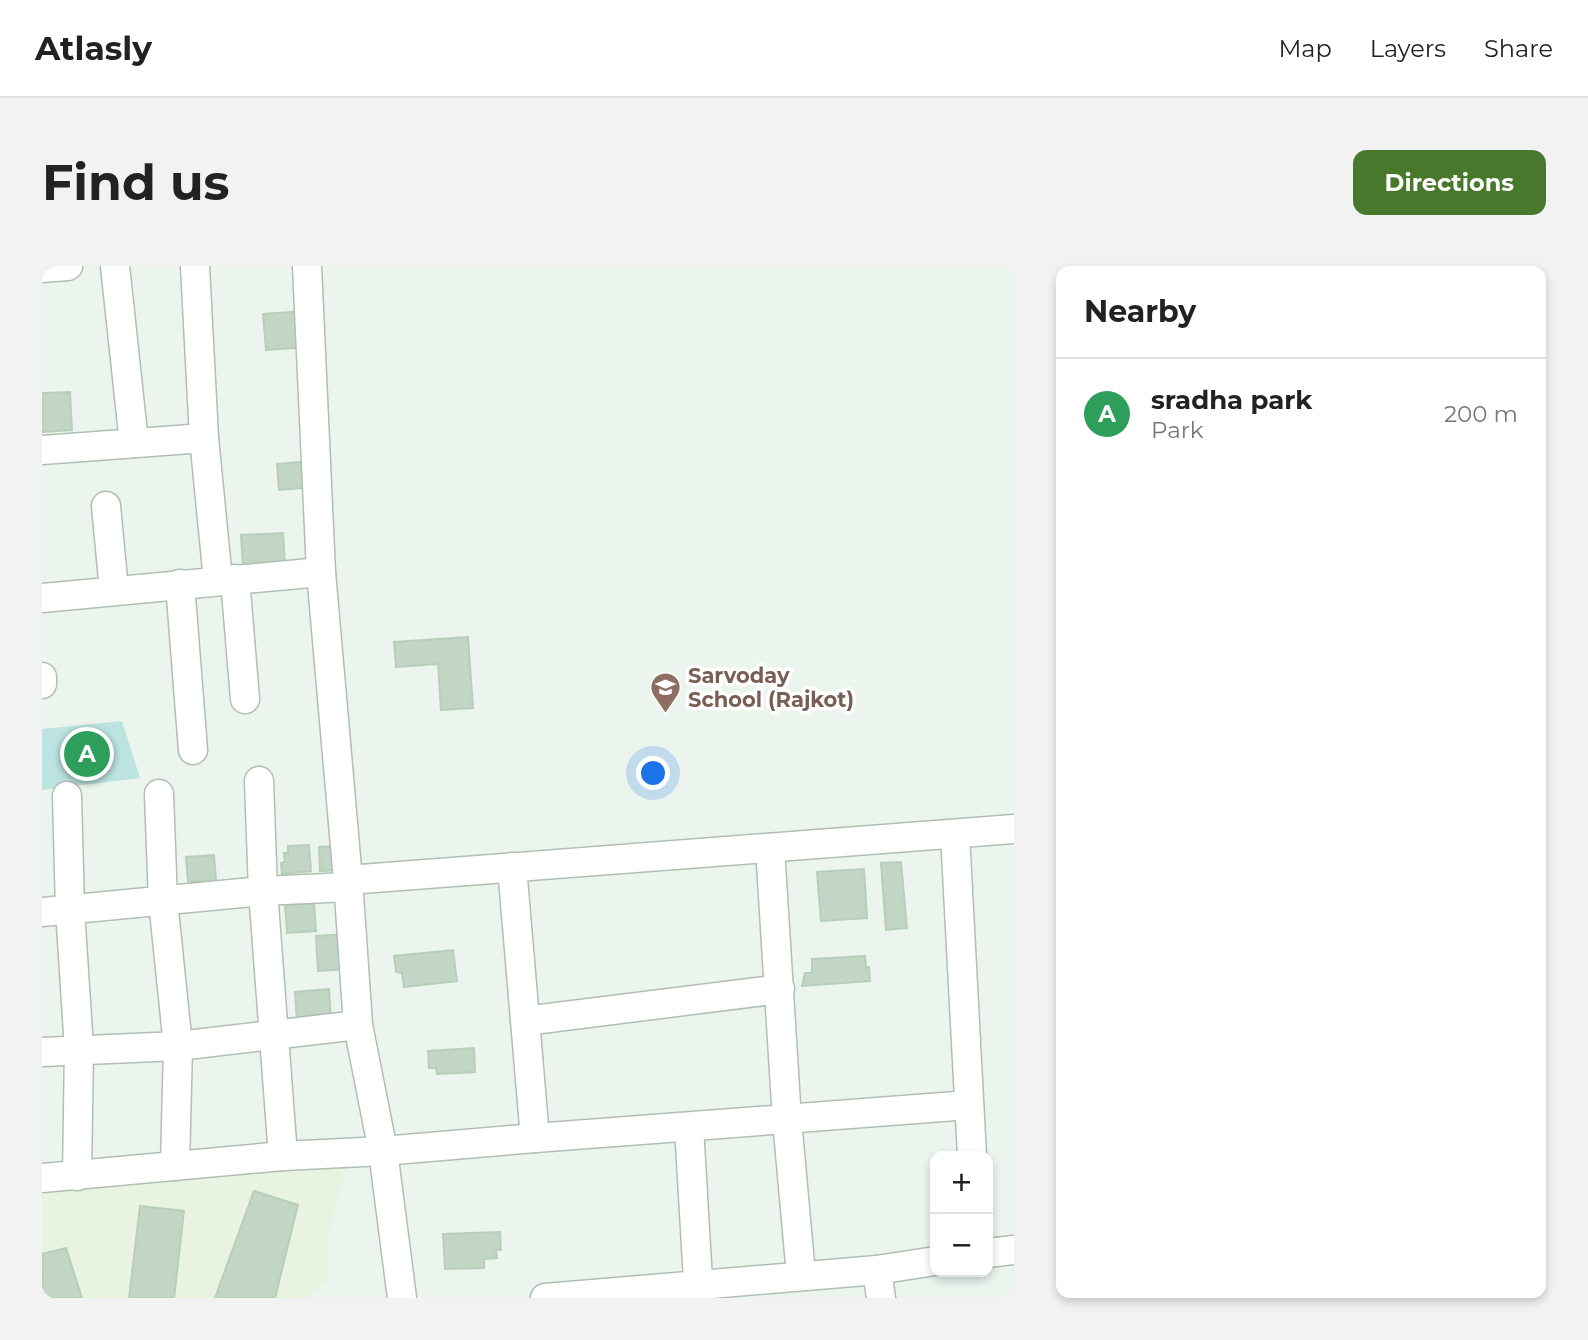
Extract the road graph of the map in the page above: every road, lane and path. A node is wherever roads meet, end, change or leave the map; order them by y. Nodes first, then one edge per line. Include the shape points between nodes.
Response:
1 (68, 266) edge
2 (115, 266) edge
3 (195, 266) edge
4 (307, 266) edge
5 (42, 268) edge
6 (204, 438) junction
7 (134, 443) junction
8 (42, 450) edge
9 (106, 506) dead end
10 (321, 572) junction
11 (226, 580) junction
12 (180, 584) junction
13 (114, 590) junction
14 (42, 598) edge
15 (42, 677) edge
16 (43, 684) edge
17 (245, 699) dead end
18 (193, 750) dead end
19 (259, 781) dead end
20 (159, 794) dead end
21 (67, 796) dead end
22 (1014, 830) edge
23 (955, 834) junction
24 (770, 848) junction
25 (512, 867) junction
26 (348, 884) junction
27 (263, 891) junction
28 (163, 901) junction
29 (70, 910) junction
30 (42, 912) edge
31 (780, 989) junction
32 (525, 1021) junction
33 (358, 1025) junction
34 (273, 1035) junction
35 (178, 1046) junction
36 (79, 1049) junction
37 (42, 1052) edge
38 (969, 1105) junction
39 (787, 1120) junction
40 (689, 1127) junction
41 (535, 1138) junction
42 (383, 1151) junction
43 (972, 1151) edge
44 (283, 1156) junction
45 (175, 1166) junction
46 (77, 1177) junction
47 (42, 1178) edge
48 (1014, 1250) edge
49 (993, 1252) edge
50 (930, 1262) edge
51 (877, 1270) junction
52 (800, 1275) junction
53 (699, 1292) edge
54 (402, 1298) edge
55 (545, 1298) edge
56 (881, 1298) edge

1 - 5 street
2 - 7 street
3 - 6 street
4 - 10 street
6 - 7 street
6 - 11 street
7 - 8 street
9 - 13 street
10 - 11 street
10 - 26 street
11 - 12 street
11 - 17 street
12 - 13 street
12 - 18 street
13 - 14 street
15 - 16 street
19 - 27 street
20 - 28 street
21 - 29 street
22 - 23 street
23 - 24 street
23 - 38 street
24 - 25 street
24 - 31 street
25 - 26 street
25 - 32 street
26 - 27 street
26 - 33 street
27 - 28 street
27 - 34 street
28 - 29 street
28 - 35 street
29 - 30 street
29 - 36 street
31 - 32 street
31 - 39 street
32 - 41 street
33 - 34 street
33 - 42 street
34 - 35 street
34 - 44 street
35 - 36 street
35 - 45 street
36 - 37 street
36 - 46 street
38 - 39 street
38 - 43 street
39 - 40 street
39 - 52 street
40 - 41 street
40 - 53 street
41 - 42 street
42 - 44 street
42 - 54 street
44 - 45 street
45 - 46 street
46 - 47 street
48 - 49 street
50 - 51 street
51 - 52 street
51 - 56 street
52 - 53 street
53 - 55 street

